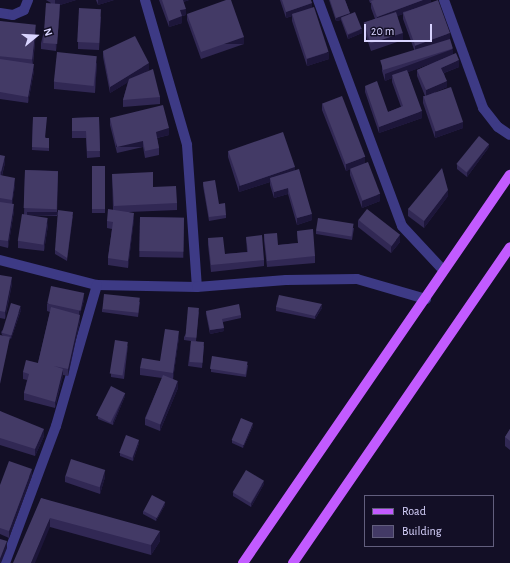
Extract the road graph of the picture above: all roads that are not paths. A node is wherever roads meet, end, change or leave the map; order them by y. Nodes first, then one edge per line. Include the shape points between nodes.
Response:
1 (28, 0) edge
2 (145, 0) edge
3 (318, 0) edge
4 (444, 0) edge
5 (0, 13) edge
6 (510, 136) edge
7 (510, 174) edge
8 (510, 247) edge
9 (0, 260) edge
10 (443, 270) junction
11 (97, 285) junction
12 (197, 287) junction
13 (426, 299) junction
14 (5, 563) edge
15 (243, 563) edge
16 (293, 563) edge

1 - 5 street via 24,10 14,15
2 - 12 street via 187,145
3 - 10 street via 402,226
4 - 6 street via 483,108 498,127
7 - 10 main road
8 - 16 main road
9 - 11 street
10 - 13 main road
11 - 12 street
11 - 14 street via 56,426
12 - 13 street via 286,280 356,279
13 - 15 main road

